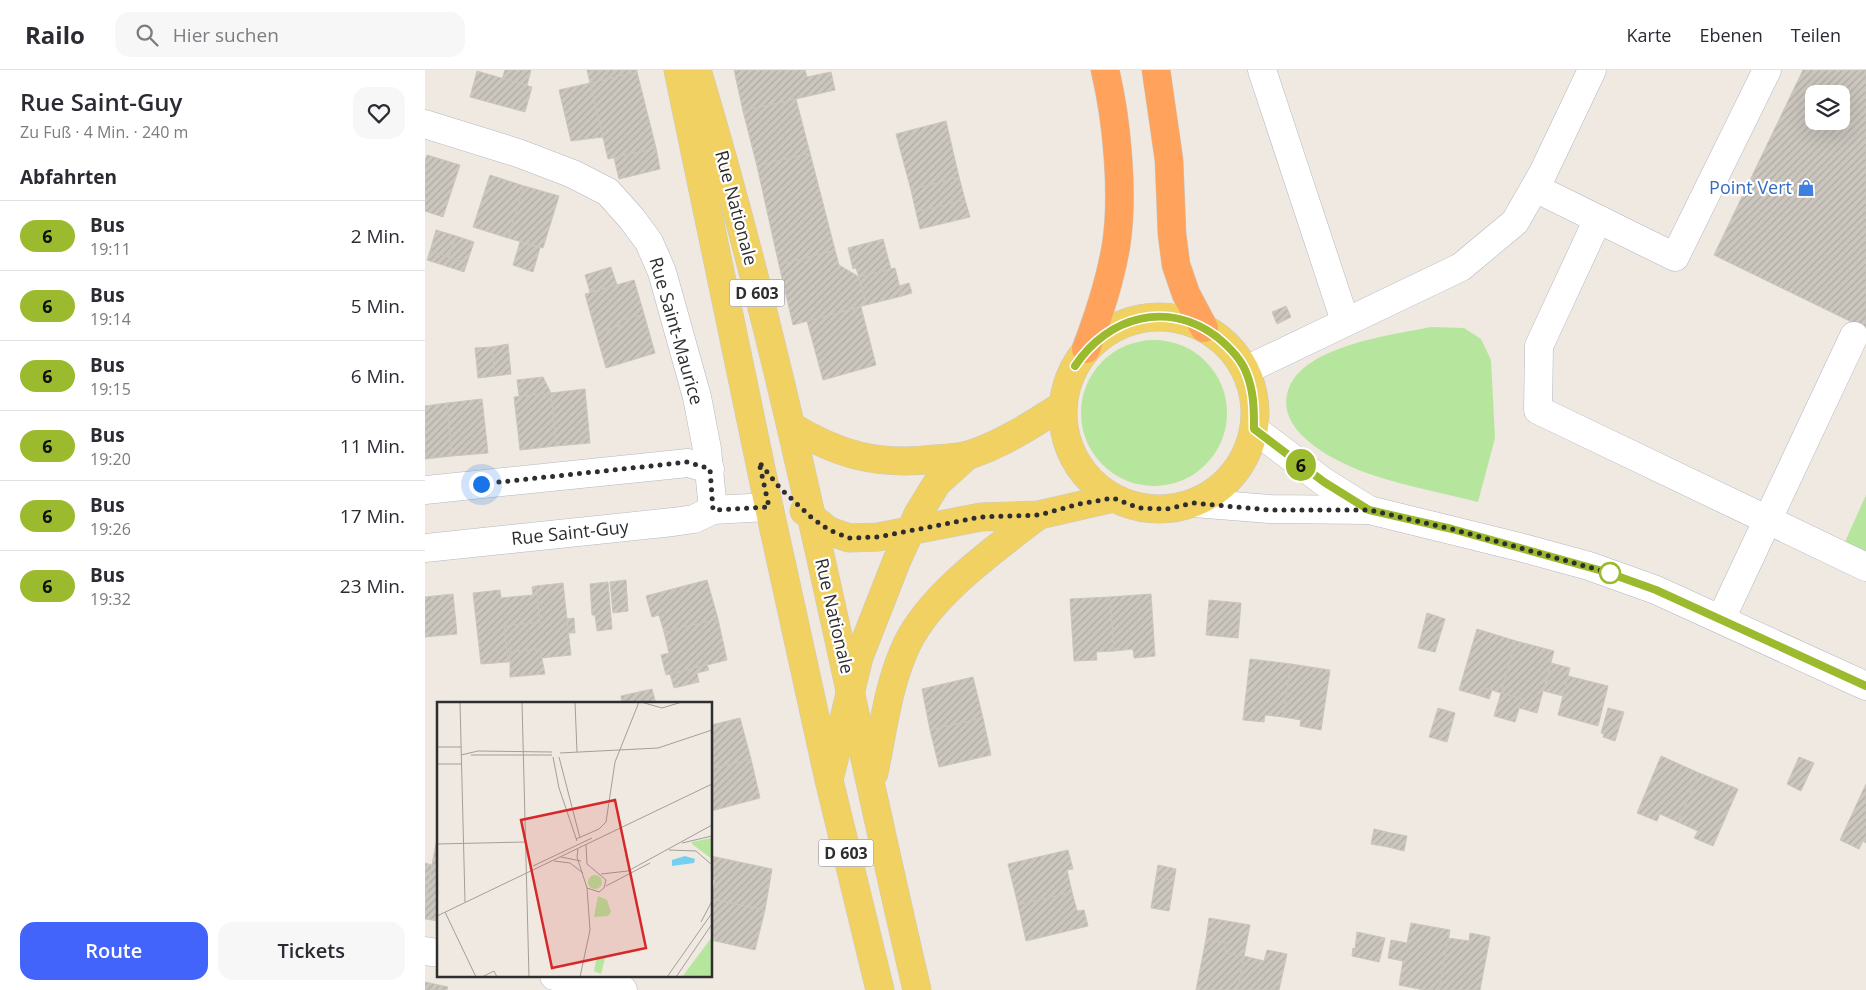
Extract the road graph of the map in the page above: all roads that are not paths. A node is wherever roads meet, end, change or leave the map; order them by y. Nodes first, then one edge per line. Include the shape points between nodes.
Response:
1 (678, 70) edge
2 (697, 70) edge
3 (1105, 70) edge
4 (1156, 70) edge
5 (1262, 70) edge
6 (1592, 70) edge
7 (1767, 70) edge
8 (425, 124) edge
9 (1535, 188) junction
10 (1598, 219) junction
11 (1345, 322) junction
12 (1205, 328) junction
13 (1853, 336) dead end
14 (1086, 349) junction
15 (1246, 370) junction
16 (1063, 405) junction
17 (791, 426) junction
18 (1254, 429) junction
19 (968, 455) junction
20 (759, 462) junction
21 (710, 469) junction
22 (425, 490) edge
23 (1113, 498) junction
24 (1193, 503) junction
25 (769, 507) junction
26 (713, 510) junction
27 (1369, 510) junction
28 (1039, 515) junction
29 (812, 518) junction
30 (1767, 519) junction
31 (911, 531) junction
32 (425, 548) edge
33 (1866, 567) edge
34 (1721, 619) junction
35 (850, 686) junction
36 (1866, 686) edge
37 (829, 780) junction
38 (872, 784) junction
39 (564, 978) edge
40 (623, 990) edge
41 (879, 990) edge
42 (917, 990) edge

1 - 20 main road, Rue Nationale / D 603
2 - 17 main road, Rue Nationale / D 603 via 726,168
3 - 14 highway via 1110,89 1118,173 1118,227 1111,274
4 - 12 highway via 1169,160 1172,234 1177,265 1186,294
5 - 11 street
6 - 9 street
7 - 10 street via 1675,257
8 - 21 street, Rue Saint-Maurice via 573,174 607,192 632,219 649,242 662,272 697,397
9 - 10 street
9 - 11 street via 1515,222 1461,267
10 - 30 street via 1539,346 1538,410
11 - 15 street
12 - 14 main road via 1180,319 1155,316 1129,321 1106,332
12 - 15 main road via 1228,346
13 - 30 street
14 - 16 main road via 1067,384
15 - 18 main road via 1254,399
16 - 19 main road via 1019,433
16 - 23 main road via 1064,432 1074,458 1091,481
17 - 19 main road via 827,446 879,461 910,462
17 - 29 main road, Rue Nationale / D 603
18 - 24 main road via 1247,453 1233,474 1215,491
18 - 27 street via 1324,482
19 - 31 main road via 937,483
20 - 25 main road, Rue Nationale / D 603
20 - 29 main road via 780,488
21 - 22 street via 688,462
21 - 26 street
23 - 24 main road via 1139,508 1167,509
23 - 28 main road
24 - 27 street via 1270,510
25 - 26 street, Rue Saint-Guy
25 - 37 main road, Rue Nationale / D 603
26 - 32 street, Rue Saint-Guy via 694,519 673,522
27 - 34 street via 1589,566 1656,590
28 - 31 main road via 981,517
28 - 38 main road via 988,554 922,619 897,669
29 - 31 main road via 849,538
29 - 35 main road, Rue Nationale / D 603
30 - 33 street
30 - 34 street
31 - 35 main road
34 - 36 street
35 - 37 main road
35 - 38 main road, Rue Nationale / D 603
37 - 41 main road, Rue Nationale / D 603
38 - 42 main road, Rue Nationale / D 603
39 - 40 street

